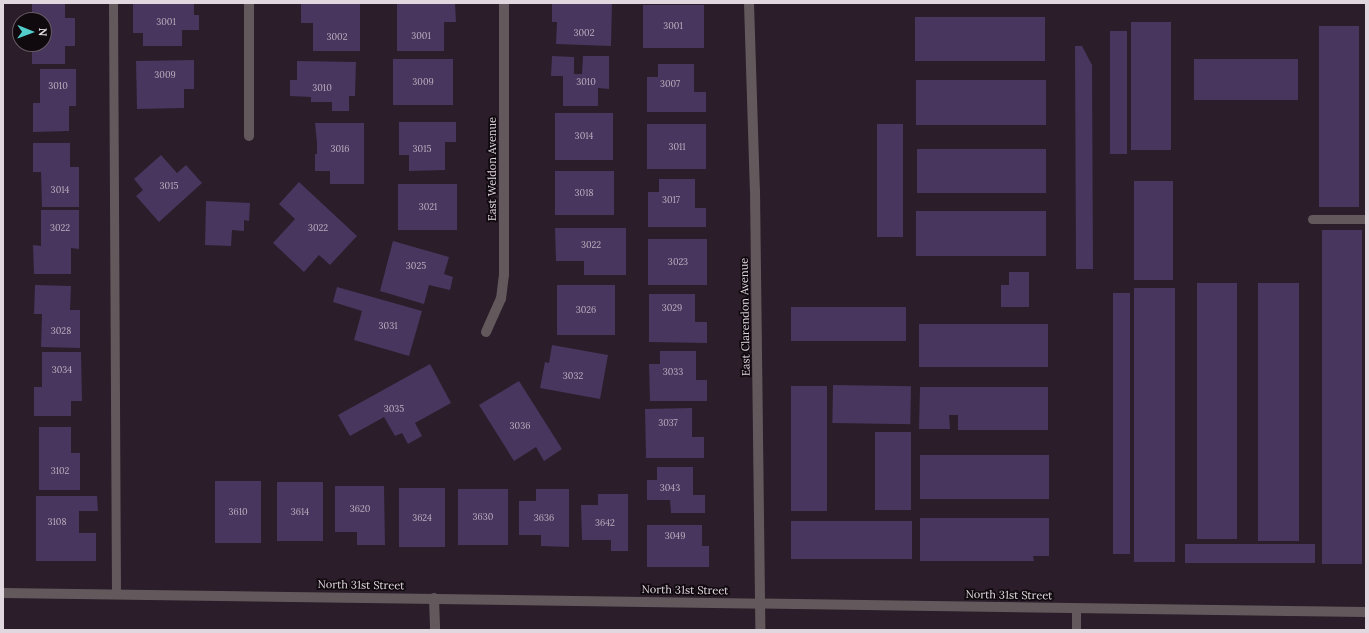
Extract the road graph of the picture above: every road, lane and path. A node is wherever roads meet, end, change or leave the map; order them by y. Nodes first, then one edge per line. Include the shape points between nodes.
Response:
1 (114, 3) edge
2 (249, 3) edge
3 (504, 3) edge
4 (749, 3) edge
5 (249, 136) dead end
6 (1312, 219) dead end
7 (1366, 219) edge
8 (486, 332) dead end
9 (3, 593) edge
10 (116, 594) junction
11 (434, 598) junction
12 (760, 603) junction
13 (1076, 608) junction
14 (1366, 612) edge
15 (435, 630) edge
16 (760, 630) edge
17 (1076, 630) edge

1 - 10 lane
2 - 5 street
3 - 8 street, East Weldon Avenue via 504,275 501,299
4 - 12 street, East Clarendon Avenue via 755,190
6 - 7 lane
9 - 10 street, North 31st Street
10 - 11 street, North 31st Street
11 - 12 street, North 31st Street
11 - 15 street
12 - 13 street, North 31st Street
12 - 16 street, East Clarendon Avenue
13 - 14 street, North 31st Street
13 - 17 lane

